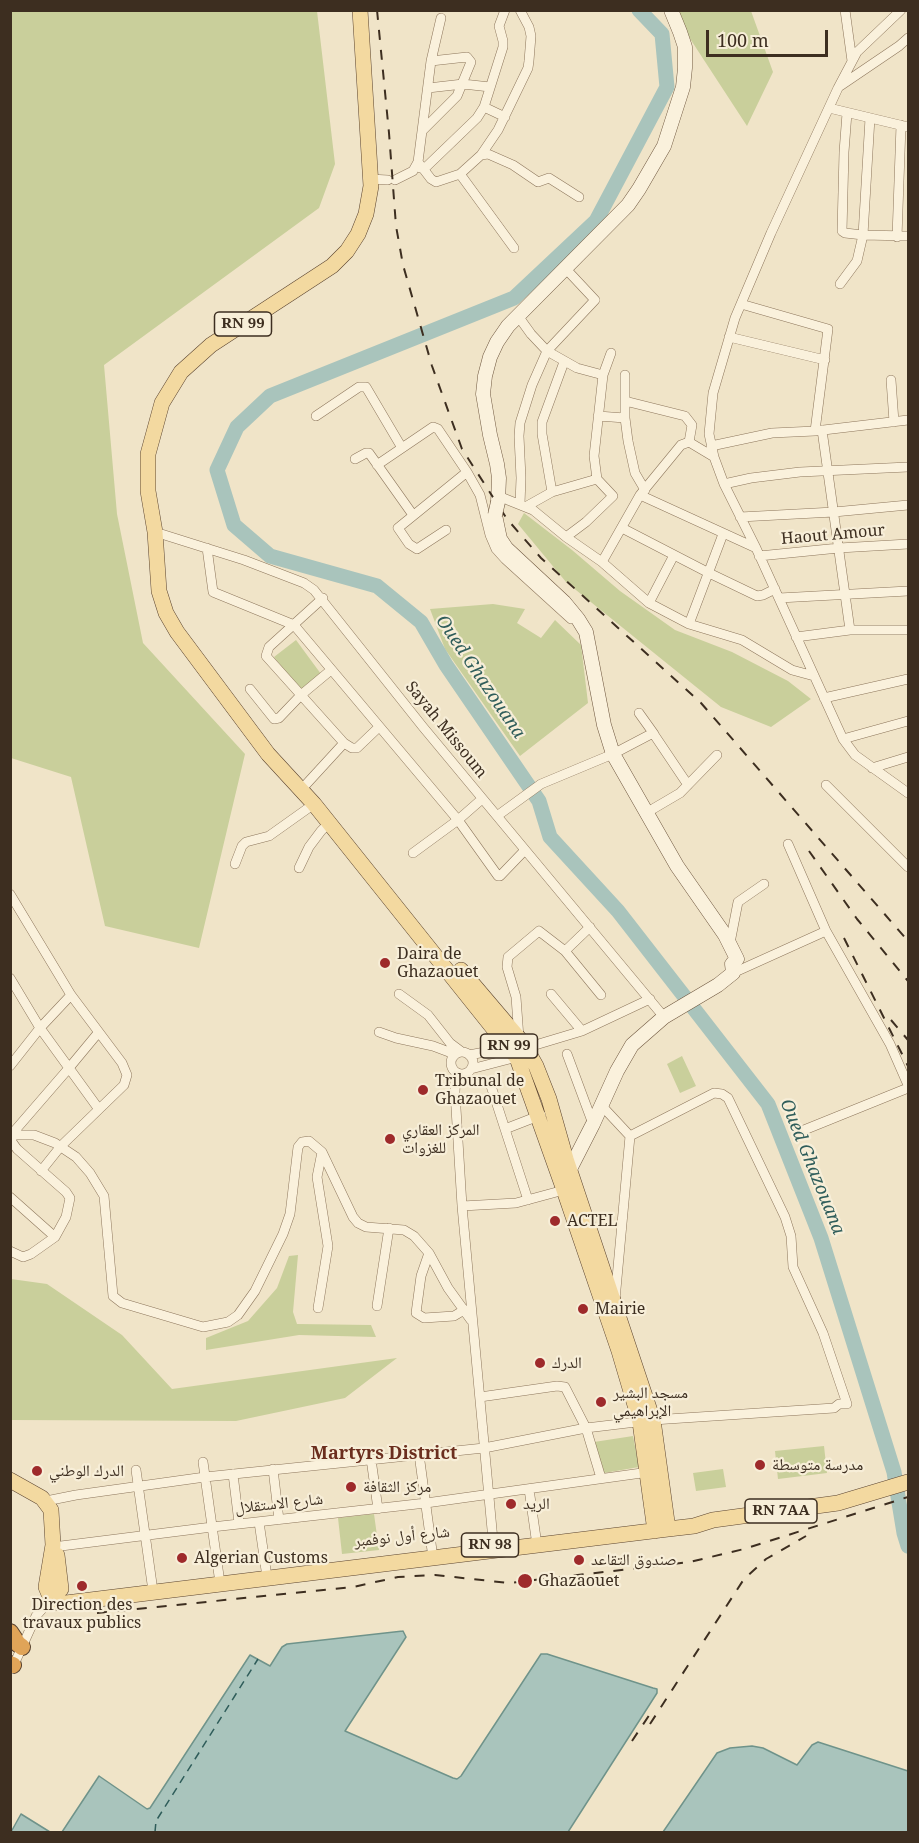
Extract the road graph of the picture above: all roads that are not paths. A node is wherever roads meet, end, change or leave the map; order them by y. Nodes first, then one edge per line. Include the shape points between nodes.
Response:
1 (360, 10) edge
2 (505, 10) edge
3 (520, 10) edge
4 (671, 10) edge
5 (845, 10) edge
6 (901, 10) edge
7 (441, 18) dead end
8 (909, 38) edge
9 (899, 46) junction
10 (909, 54) edge
11 (431, 61) junction
12 (852, 61) junction
13 (464, 84) junction
14 (490, 87) junction
15 (428, 88) junction
16 (838, 88) junction
17 (484, 107) junction
18 (829, 108) junction
19 (847, 113) junction
20 (505, 117) junction
21 (870, 118) junction
22 (905, 126) edge
23 (423, 130) junction
24 (481, 155) junction
25 (419, 166) junction
26 (460, 174) junction
27 (370, 179) junction
28 (579, 198) dead end
29 (863, 235) junction
30 (909, 236) edge
31 (897, 237) junction
32 (514, 248) dead end
33 (566, 269) junction
34 (840, 284) dead end
35 (741, 304) junction
36 (518, 316) junction
37 (729, 337) junction
38 (547, 351) junction
39 (610, 353) dead end
40 (825, 360) junction
41 (564, 362) junction
42 (603, 375) junction
43 (625, 375) dead end
44 (891, 380) dead end
45 (625, 401) junction
46 (316, 416) dead end
47 (598, 416) junction
48 (625, 418) junction
49 (909, 420) edge
50 (894, 422) junction
51 (819, 430) junction
52 (689, 442) junction
53 (711, 446) junction
54 (402, 448) junction
55 (714, 457) junction
56 (355, 459) dead end
57 (377, 465) junction
58 (909, 466) edge
59 (828, 471) junction
60 (467, 472) junction
61 (597, 479) junction
62 (724, 483) junction
63 (552, 492) junction
64 (642, 492) junction
65 (510, 503) junction
66 (909, 505) edge
67 (834, 512) junction
68 (413, 515) junction
69 (740, 517) junction
70 (622, 528) junction
71 (446, 530) dead end
72 (155, 532) junction
73 (723, 534) junction
74 (566, 537) junction
75 (909, 544) edge
76 (207, 548) junction
77 (839, 548) junction
78 (757, 552) junction
79 (674, 555) junction
80 (602, 562) junction
81 (709, 573) junction
82 (909, 591) edge
83 (777, 593) junction
84 (845, 595) junction
85 (322, 598) junction
86 (649, 603) junction
87 (689, 624) junction
88 (294, 625) junction
89 (850, 630) junction
90 (909, 630) edge
91 (796, 638) junction
92 (590, 646) junction
93 (331, 670) junction
94 (814, 676) junction
95 (909, 679) edge
96 (250, 689) dead end
97 (301, 695) junction
98 (824, 698) junction
99 (639, 713) dead end
100 (909, 721) edge
101 (379, 727) junction
102 (654, 734) junction
103 (843, 739) junction
104 (344, 743) junction
105 (613, 754) junction
106 (717, 755) dead end
107 (909, 757) edge
108 (872, 768) junction
109 (688, 785) junction
110 (826, 785) dead end
111 (302, 788) junction
112 (909, 793) edge
113 (482, 799) junction
114 (314, 804) junction
115 (646, 813) junction
116 (497, 816) junction
117 (458, 820) junction
118 (331, 822) junction
119 (788, 844) dead end
120 (525, 850) junction
121 (412, 853) dead end
122 (235, 864) dead end
123 (909, 867) edge
124 (299, 868) dead end
125 (764, 884) dead end
126 (10, 894) edge
127 (590, 927) junction
128 (826, 931) junction
129 (565, 951) junction
130 (737, 959) junction
131 (732, 973) junction
132 (10, 978) edge
133 (399, 994) dead end
134 (552, 994) dead end
135 (71, 995) junction
136 (601, 995) dead end
137 (650, 999) junction
138 (670, 1013) junction
139 (40, 1028) junction
140 (582, 1031) junction
141 (379, 1032) dead end
142 (99, 1033) junction
143 (522, 1048) junction
144 (462, 1054) junction
145 (567, 1054) dead end
146 (11, 1063) edge
147 (69, 1068) junction
148 (471, 1069) junction
149 (456, 1072) junction
150 (491, 1086) dead end
151 (909, 1087) edge
152 (602, 1106) junction
153 (98, 1108) junction
154 (545, 1114) junction
155 (594, 1124) junction
156 (505, 1129) junction
157 (804, 1130) dead end
158 (11, 1135) edge
159 (630, 1136) junction
160 (61, 1146) junction
161 (322, 1152) junction
162 (565, 1169) junction
163 (41, 1171) junction
164 (10, 1197) edge
165 (528, 1200) junction
166 (462, 1206) junction
167 (389, 1228) junction
168 (55, 1237) junction
169 (10, 1251) edge
170 (429, 1253) junction
171 (615, 1305) junction
172 (377, 1306) dead end
173 (318, 1308) dead end
174 (464, 1310) junction
175 (471, 1320) junction
176 (480, 1397) junction
177 (646, 1421) junction
178 (586, 1428) junction
179 (484, 1448) junction
180 (419, 1454) junction
181 (371, 1459) junction
182 (203, 1462) dead end
183 (273, 1469) junction
184 (136, 1470) dead end
185 (654, 1471) junction
186 (233, 1474) junction
187 (205, 1477) junction
188 (601, 1478) junction
189 (10, 1480) edge
190 (909, 1482) edge
191 (139, 1486) junction
192 (10, 1489) edge
193 (529, 1489) junction
194 (490, 1494) junction
195 (42, 1499) junction
196 (426, 1503) junction
197 (378, 1509) junction
198 (279, 1520) junction
199 (713, 1520) joint
200 (259, 1522) junction
201 (239, 1523) junction
202 (661, 1526) junction
203 (212, 1527) junction
204 (144, 1535) junction
205 (536, 1538) junction
206 (54, 1544) junction
207 (494, 1548) junction
208 (432, 1556) junction
209 (267, 1574) junction
210 (219, 1580) junction
211 (152, 1588) junction
212 (61, 1601) junction
213 (10, 1632) edge
214 (22, 1647) junction
215 (12, 1667) edge

1 - 27 main road, RN 99
2 - 14 street via 499,21 503,47
3 - 20 street via 531,36 530,61
4 - 33 main road via 685,47 685,68 683,87 664,146 628,205
5 - 12 street
6 - 12 street via 864,43
7 - 11 street
8 - 9 street
9 - 10 street
9 - 16 street
11 - 13 street via 470,58
11 - 15 street
12 - 16 street
13 - 14 street
13 - 15 street
13 - 23 street
14 - 17 street
15 - 23 street
16 - 18 street
17 - 20 street
17 - 25 street via 477,118
18 - 19 street
18 - 35 street
19 - 21 street
19 - 29 street via 842,231
20 - 24 street
21 - 22 street
21 - 29 street
22 - 31 street
23 - 25 street
24 - 26 street
24 - 28 street via 488,154 513,165 538,182 549,178
25 - 26 street via 436,182
25 - 27 street via 392,180
26 - 32 street
27 - 72 main road, RN 99 via 366,214 347,251 332,266 211,345 181,372 162,403 148,454 148,491
29 - 31 street
29 - 34 street via 857,261
30 - 31 street
33 - 36 main road
33 - 38 street via 595,300
35 - 37 street
35 - 40 street via 826,327 829,332
36 - 38 street
36 - 65 main road via 490,357 483,394 497,464
37 - 40 street
37 - 53 street via 712,393
38 - 41 street
38 - 65 street via 520,423
39 - 42 street
40 - 51 street
41 - 42 street
41 - 63 street via 542,422
42 - 47 street
43 - 45 street
44 - 50 street
45 - 48 street
45 - 52 street via 685,416 692,425
46 - 54 street via 359,387 366,387
47 - 48 street
47 - 61 street via 594,461
48 - 64 street via 632,463
49 - 50 street
50 - 51 street
51 - 53 street via 772,433
51 - 59 street
52 - 55 street
52 - 64 street via 681,445
53 - 55 street
54 - 57 street
54 - 60 street via 436,428
55 - 62 street
56 - 57 street via 368,453
57 - 68 street
58 - 59 street
59 - 62 street
59 - 67 street
60 - 68 street
60 - 92 street via 480,495 496,549 573,621
61 - 63 street
61 - 74 street via 613,496
62 - 69 street
63 - 65 street
64 - 70 street
64 - 73 street
65 - 74 street
65 - 92 main road via 497,529 506,548 564,602 586,632
66 - 67 street
67 - 69 street
67 - 77 street
68 - 71 street via 398,528 412,547 422,547
69 - 78 street
70 - 79 street
70 - 80 street
72 - 76 street, Sayah Missoum
72 - 111 main road, RN 99 via 159,591 166,613
73 - 78 street
73 - 81 street
74 - 80 street
75 - 77 street, Haout Amour
76 - 85 street, Sayah Missoum via 304,583
76 - 88 street via 215,594
77 - 78 street, Haout Amour
77 - 84 street
78 - 83 street
79 - 81 street
79 - 86 street
80 - 86 street
81 - 83 street via 758,596
81 - 87 street
82 - 84 street
83 - 84 street
83 - 91 street
84 - 89 street
85 - 88 street
85 - 113 street, Sayah Missoum
86 - 87 street
87 - 94 street via 742,640 792,670
88 - 93 street
88 - 97 street via 269,647 266,656
89 - 90 street
89 - 91 street
91 - 94 street
92 - 105 main road
93 - 97 street
93 - 101 street
94 - 98 street
95 - 98 street
96 - 97 street via 274,719
97 - 104 street
98 - 103 street
99 - 102 street
100 - 103 street
101 - 104 street via 357,748
101 - 117 street
102 - 105 street
102 - 109 street
103 - 108 street
104 - 111 street
105 - 115 main road
105 - 116 street via 541,784
106 - 109 street
107 - 108 street
108 - 112 street
109 - 115 street
110 - 123 street
111 - 114 main road, RN 99
111 - 118 main road, RN 99
113 - 116 street, Sayah Missoum
113 - 117 street
114 - 118 main road, RN 99
114 - 122 street via 269,836 246,842
115 - 130 main road
116 - 120 street, Sayah Missoum
117 - 120 street via 498,876
117 - 121 street
118 - 124 street via 309,847
118 - 143 main road, RN 99
119 - 128 street
120 - 127 street, Sayah Missoum
125 - 130 street via 735,906 729,941
126 - 135 street
127 - 129 street
127 - 137 street, Sayah Missoum
128 - 131 street
128 - 151 street via 890,1044
129 - 136 street
129 - 143 street via 539,931 508,957
130 - 131 main road via 732,964
131 - 138 main road
132 - 139 street
133 - 144 street via 428,1015
134 - 140 street
135 - 139 street
135 - 142 street
137 - 138 street, Sayah Missoum
137 - 140 street
138 - 152 main road via 632,1045
139 - 146 street
139 - 147 street
140 - 143 street
141 - 144 street
142 - 147 street
142 - 153 street via 127,1075 124,1085
143 - 144 street
143 - 148 street
143 - 154 main road, RN 99 via 536,1066
144 - 148 street via 473,1063
144 - 149 street via 452,1065
145 - 155 street
147 - 153 street
147 - 158 street
148 - 149 street via 462,1074
149 - 166 street
150 - 156 street
151 - 157 street
152 - 155 main road
152 - 159 street
153 - 160 street
154 - 156 street
154 - 162 main road, RN 99
155 - 162 main road
156 - 165 street
158 - 160 street via 34,1135
158 - 163 street via 17,1149
159 - 171 street
159 - 177 street via 714,1093 728,1098 785,1217 793,1267 823,1333 847,1404
160 - 161 street via 90,1173 104,1196 113,1296 117,1301 203,1327 228,1322 249,1302 290,1214 298,1147 309,1141
160 - 163 street
161 - 167 street via 358,1223
161 - 173 street via 317,1177 328,1246
162 - 165 street
162 - 171 main road, RN 99
162 - 177 main road, RN 99 via 619,1351
163 - 168 street via 70,1198 66,1217
164 - 168 street
165 - 166 street
166 - 175 street
167 - 170 street via 414,1236
167 - 172 street
168 - 169 street via 23,1257
170 - 174 street
170 - 174 street via 416,1313 424,1318 454,1316
171 - 177 main road, RN 99
174 - 175 street
175 - 176 street
176 - 178 street via 563,1386
176 - 179 street
177 - 178 street
177 - 185 main road, RN 99
178 - 179 street
178 - 188 street
179 - 180 street
179 - 194 street
180 - 181 street
180 - 196 street
181 - 183 street
181 - 197 street
182 - 187 street
183 - 186 street
183 - 198 street
184 - 191 street
185 - 188 street, شارع الاستقلال
185 - 202 main road, RN 99
186 - 187 street
186 - 201 street
187 - 191 street
187 - 203 street
188 - 193 street, شارع الاستقلال
189 - 195 main road
190 - 199 main road, RN 7AA via 850,1500
191 - 195 street
191 - 204 street
192 - 195 main road
193 - 194 street, شارع الاستقلال
193 - 205 street
194 - 196 street, شارع الاستقلال
194 - 207 street
195 - 206 main road via 51,1510
196 - 197 street, شارع الاستقلال
196 - 208 street
197 - 198 street, شارع الاستقلال
198 - 200 street, شارع الاستقلال
199 - 202 main road, RN 98 via 694,1526
200 - 201 street, شارع الاستقلال
200 - 209 street
201 - 203 street, شارع الاستقلال
202 - 205 main road, شارع أول نوفمبر / RN 98
202 - 207 main road, شارع أول نوفمبر / RN 98
203 - 204 street, شارع الاستقلال
203 - 210 street
204 - 206 street, شارع الاستقلال
204 - 211 street
205 - 207 main road, شارع أول نوفمبر / RN 98
206 - 212 main road via 46,1587
207 - 208 main road, شارع أول نوفمبر / RN 98
208 - 209 main road, شارع أول نوفمبر / RN 98
209 - 210 main road, شارع أول نوفمبر / RN 98
210 - 211 main road, شارع أول نوفمبر / RN 98
211 - 212 main road, شارع أول نوفمبر / RN 98
212 - 214 street via 36,1616
213 - 214 highway
214 - 215 street

